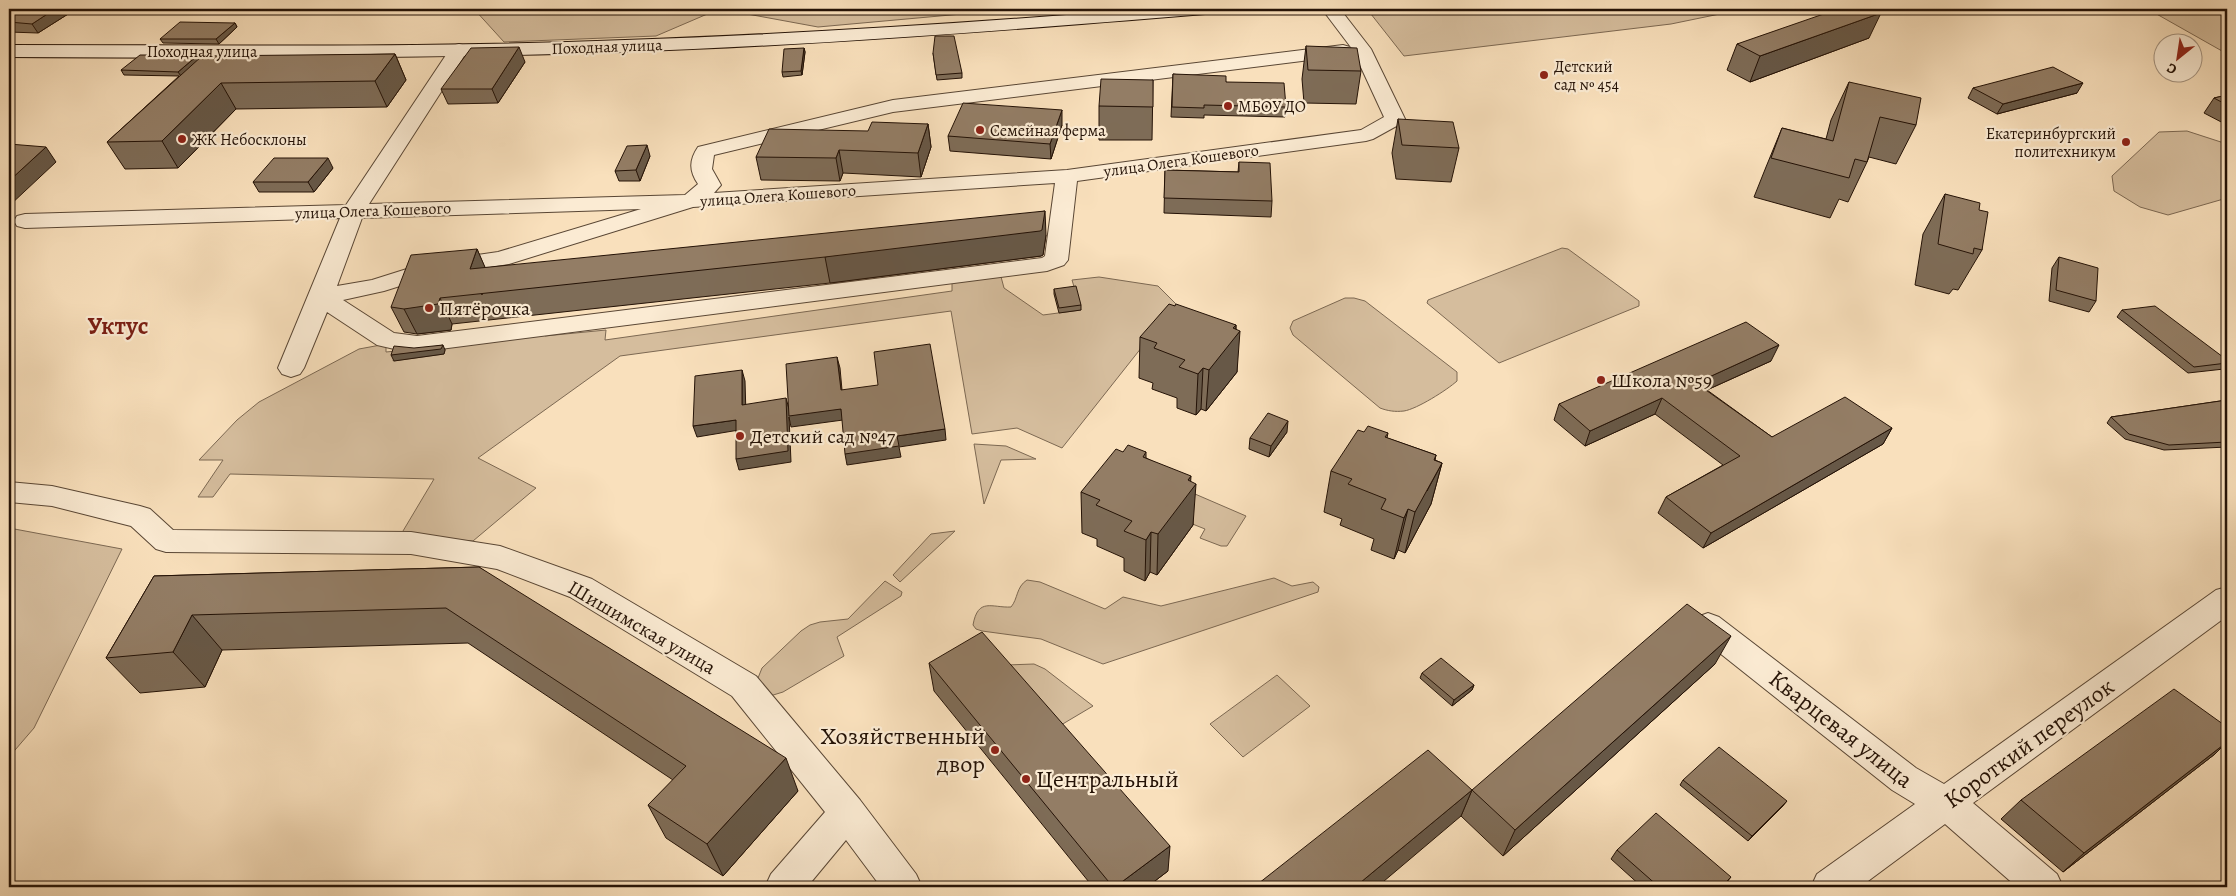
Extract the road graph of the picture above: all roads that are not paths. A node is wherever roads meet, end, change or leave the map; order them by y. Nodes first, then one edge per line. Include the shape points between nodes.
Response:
1 (1205, 9) edge
2 (1331, 9) edge
3 (1362, 49) junction
4 (459, 50) junction
5 (9, 51) edge
6 (1067, 176) junction
7 (691, 201) junction
8 (354, 210) junction
9 (26, 221) dead end
10 (321, 297) junction
11 (291, 368) dead end
12 (9, 492) edge
13 (2227, 599) edge
14 (1708, 626) edge
15 (1947, 803) junction
16 (847, 812) junction
17 (784, 887) edge
18 (903, 887) edge
19 (1830, 887) edge
20 (2044, 887) edge

1 - 4 street, Походная улица via 973,28 624,46
2 - 3 street, улица Олега Кошевого
3 - 6 street, улица Олега Кошевого via 1395,119 1366,135
3 - 7 street via 893,106 704,152 701,174 710,185
4 - 5 street, Походная улица
4 - 8 street
6 - 7 street, улица Олега Кошевого
6 - 10 street via 1056,260 1047,264 417,344 386,339
7 - 8 street, улица Олега Кошевого
7 - 10 street via 501,259 429,269 376,286
8 - 9 street, улица Олега Кошевого
8 - 10 street
10 - 11 street
12 - 16 street, Шишимская улица via 52,496 140,517 166,541 411,543 500,558 581,588 744,686
13 - 15 street, Короткий переулок
14 - 15 street, Кварцевая улица via 1904,779
15 - 19 street, Короткий переулок
15 - 20 street, Кварцевая улица
16 - 17 street
16 - 18 street, Шишимская улица

